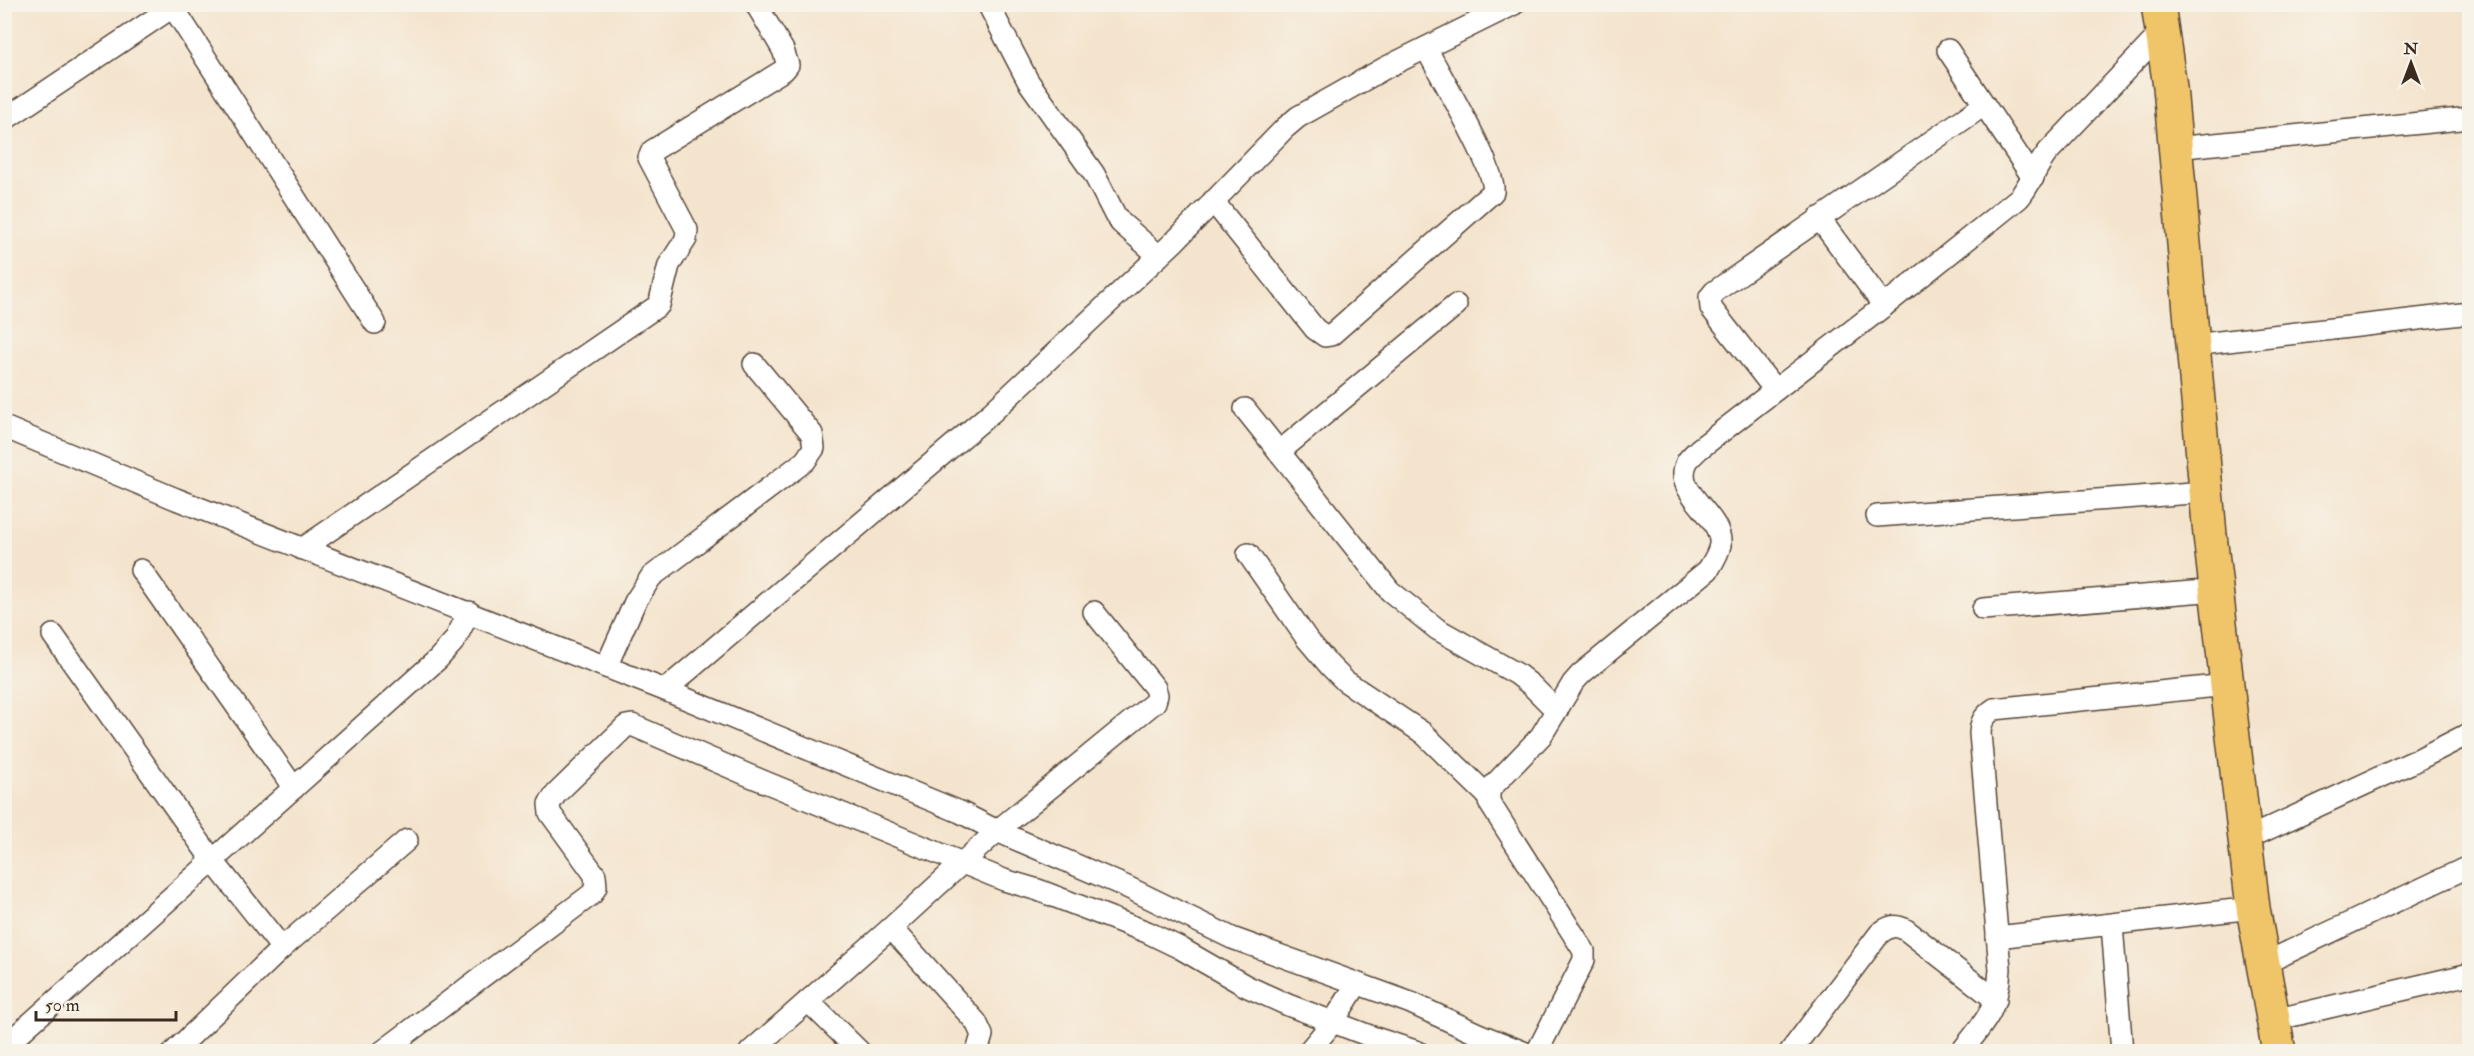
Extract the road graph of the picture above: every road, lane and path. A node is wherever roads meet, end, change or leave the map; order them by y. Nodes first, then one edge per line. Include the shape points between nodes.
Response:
1 (756, 4) edge
2 (988, 4) edge
3 (1514, 4) edge
4 (175, 6) edge
5 (2160, 18) edge
6 (1426, 48) junction
7 (1948, 50) dead end
8 (1984, 105) junction
9 (6, 115) edge
10 (2469, 118) edge
11 (2175, 148) junction
12 (2032, 178) junction
13 (1213, 201) junction
14 (1819, 218) junction
15 (1159, 256) junction
16 (1456, 305) dead end
17 (1884, 306) junction
18 (2469, 313) edge
19 (375, 323) dead end
20 (2193, 345) junction
21 (754, 364) dead end
22 (1775, 390) junction
23 (1245, 409) dead end
24 (4, 427) edge
25 (1279, 452) junction
26 (2206, 492) junction
27 (1877, 516) dead end
28 (302, 549) junction
29 (1248, 554) dead end
30 (141, 570) dead end
31 (2217, 590) junction
32 (1983, 609) dead end
33 (1094, 612) dead end
34 (462, 626) junction
35 (53, 635) dead end
36 (606, 667) junction
37 (2227, 686) junction
38 (665, 690) junction
39 (1557, 711) junction
40 (2469, 733) edge
41 (294, 788) junction
42 (1488, 796) junction
43 (2246, 839) junction
44 (407, 840) dead end
45 (980, 848) junction
46 (213, 861) junction
47 (2469, 866) edge
48 (2253, 908) junction
49 (2112, 925) junction
50 (891, 928) junction
51 (1997, 937) junction
52 (282, 948) junction
53 (2263, 964) junction
54 (2469, 974) edge
55 (1996, 1000) junction
56 (808, 1001) junction
57 (1345, 1004) junction
58 (2276, 1036) edge
59 (4, 1047) edge
60 (174, 1052) edge
61 (382, 1052) edge
62 (750, 1052) edge
63 (860, 1052) edge
64 (977, 1052) edge
65 (1308, 1052) edge
66 (1418, 1052) edge
67 (1523, 1052) edge
68 (1537, 1052) edge
69 (1790, 1052) edge
70 (1961, 1052) edge
71 (2122, 1052) edge

1 - 28 street via 788,65 652,151 649,158 687,230 686,239 669,266 659,305
2 - 15 street via 1028,81 1094,174 1120,223
3 - 6 street
4 - 9 street
4 - 19 street
5 - 11 main road
5 - 12 street via 2048,152
6 - 13 street via 1298,117
6 - 13 street via 1494,183 1493,192 1331,335 1315,329
7 - 8 street
8 - 12 street
8 - 14 street
10 - 11 street
11 - 20 main road
12 - 17 street via 2019,198
13 - 15 street
14 - 17 street
14 - 22 street via 1710,297 1711,308
15 - 38 street via 991,412
16 - 25 street
17 - 22 street
18 - 20 street
20 - 26 main road
21 - 36 street via 812,434 814,448 805,461 651,577 635,602
22 - 39 street via 1686,463 1685,486 1717,528 1720,543 1708,570 1581,674
23 - 25 street
24 - 28 street
25 - 39 street via 1390,591 1437,629 1531,684
26 - 27 street
26 - 31 main road
28 - 34 street
29 - 42 street via 1306,639 1330,666 1355,688 1423,733
30 - 41 street
31 - 32 street
31 - 37 main road
33 - 45 street via 1155,688 1155,702
34 - 36 street
34 - 41 street via 438,659
35 - 46 street
36 - 38 street
37 - 43 main road
37 - 51 street via 1994,710 1985,715 1980,733
38 - 45 street via 960,812
39 - 42 street via 1541,736 1492,785
40 - 43 street
41 - 46 street
42 - 68 street via 1584,951 1584,960
43 - 48 main road
44 - 52 street
45 - 50 street
45 - 57 street via 1127,887 1232,938
45 - 57 street via 1004,880 1147,932 1246,986
45 - 61 street via 748,775 628,725 549,804 550,813 595,875 592,894
46 - 52 street
46 - 59 street
47 - 53 street
48 - 49 street
48 - 53 main road
49 - 51 street
49 - 71 street
50 - 56 street
50 - 64 street via 976,1022 982,1035
51 - 55 street via 2000,969
52 - 60 street
53 - 58 main road
54 - 58 street
55 - 69 street via 1906,930 1889,926
55 - 70 street via 1983,1025
56 - 62 street
56 - 63 street
57 - 65 street
57 - 66 street
57 - 67 street via 1411,1003

